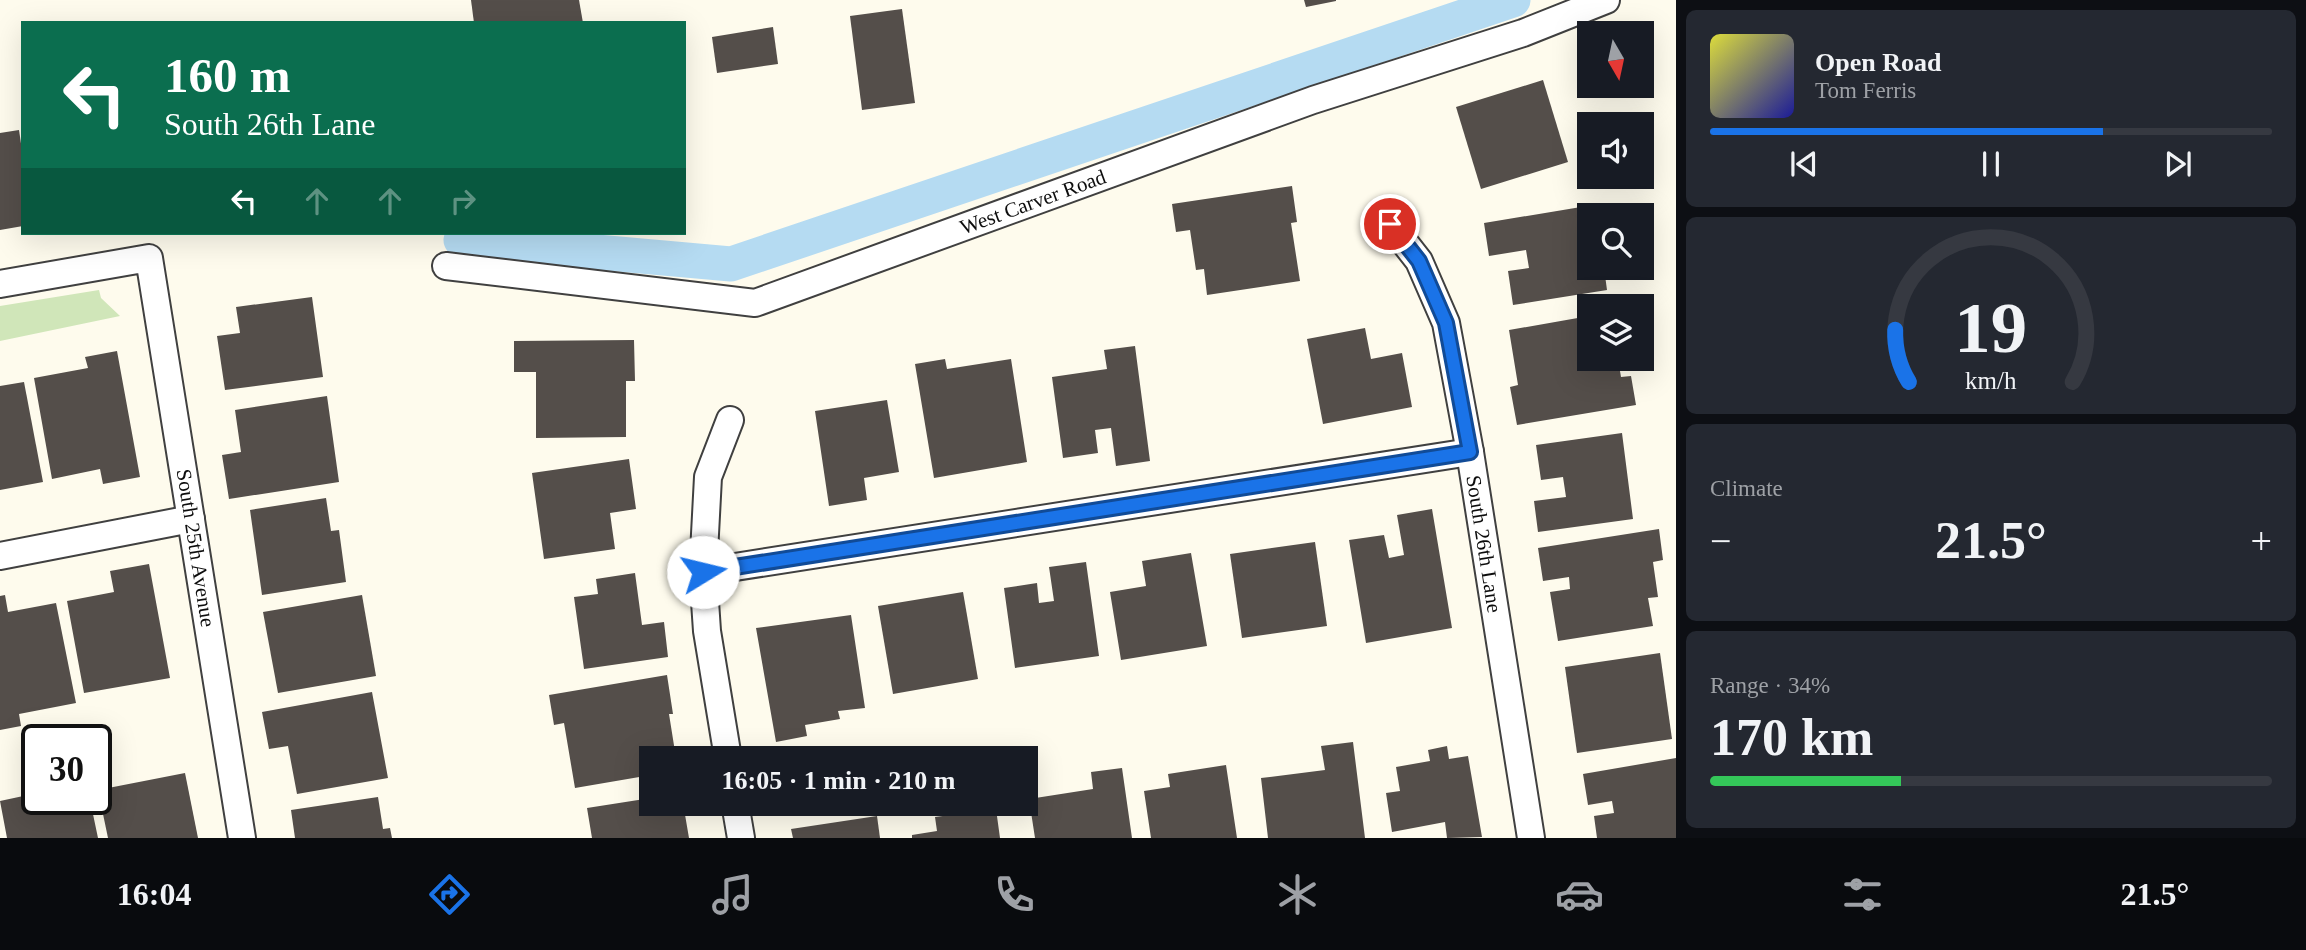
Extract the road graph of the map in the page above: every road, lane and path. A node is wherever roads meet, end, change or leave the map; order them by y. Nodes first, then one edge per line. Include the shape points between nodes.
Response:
1 (1606, 0) edge
2 (1390, 224) dead end
3 (446, 266) dead end
4 (0, 284) edge
5 (730, 419) dead end
6 (1470, 452) junction
7 (191, 519) junction
8 (0, 556) edge
9 (703, 572) junction
10 (726, 746) edge
11 (738, 816) edge
12 (242, 838) edge
13 (741, 838) edge
14 (1531, 838) edge

1 - 3 street, West Carver Road via 1523,33 1313,100 755,303
2 - 6 street, South 26th Lane via 1419,261 1446,323
4 - 7 street, South 25th Avenue via 149,258
5 - 9 street via 708,477
6 - 9 street
6 - 14 street, South 26th Lane
7 - 8 street
7 - 12 street, South 25th Avenue
9 - 10 street via 707,631
11 - 13 street

